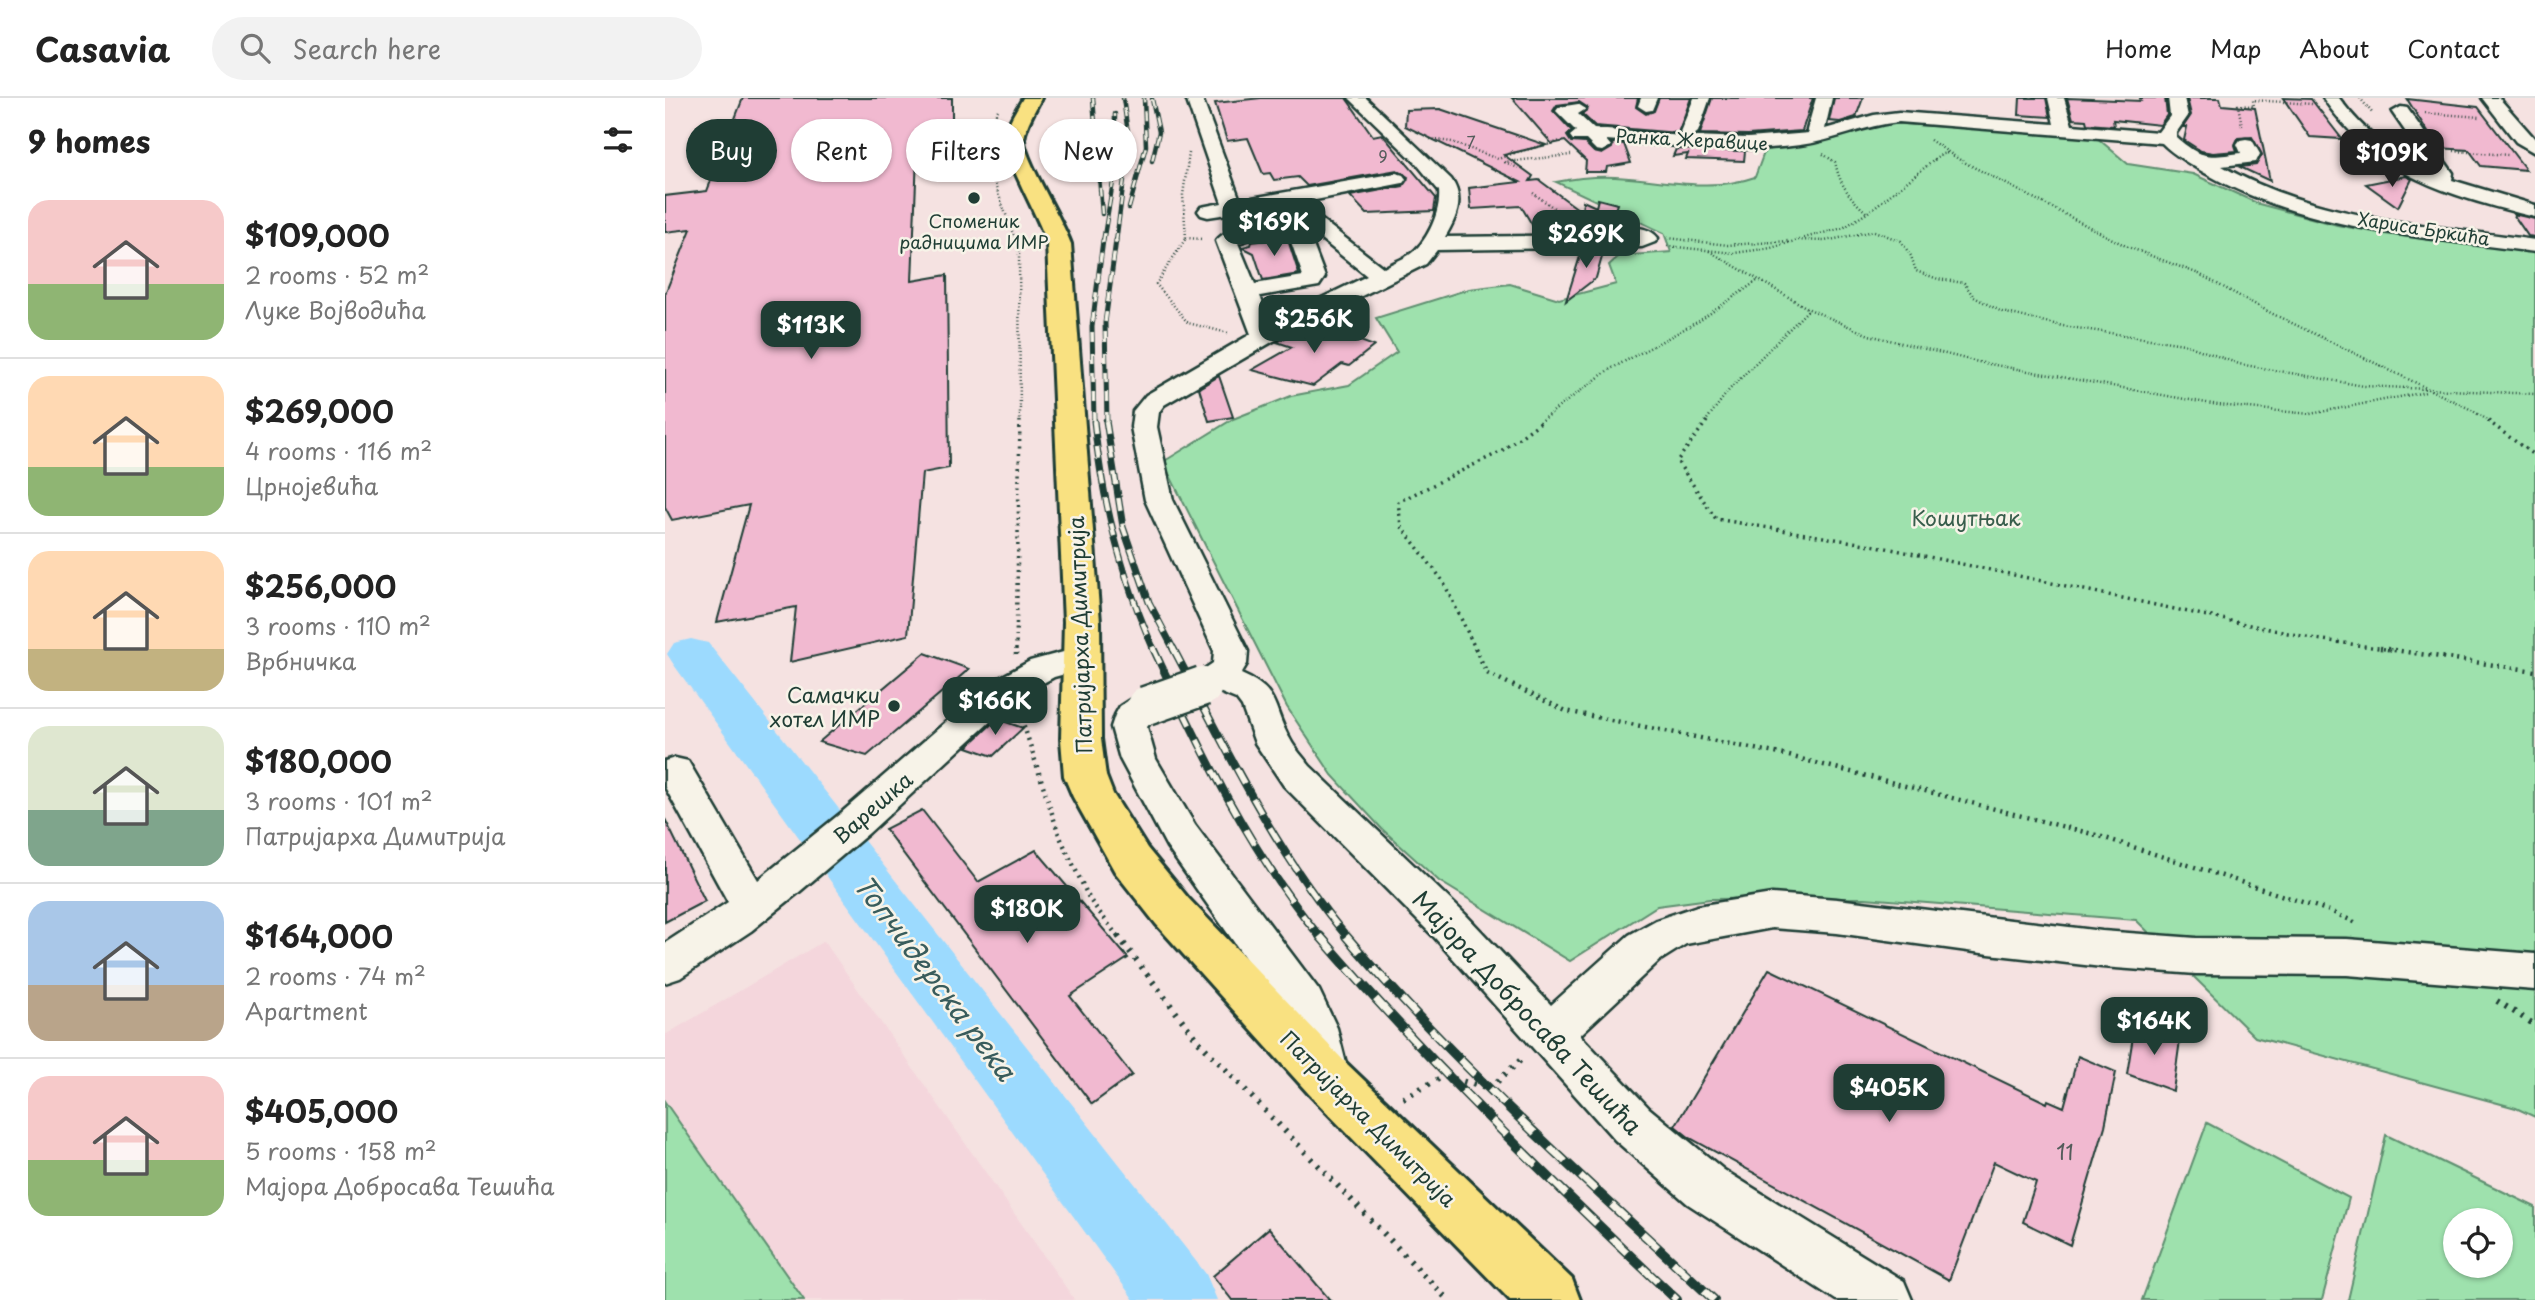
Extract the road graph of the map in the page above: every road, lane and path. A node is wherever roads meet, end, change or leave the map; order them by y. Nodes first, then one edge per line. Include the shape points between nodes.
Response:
1 (1032, 98) edge
2 (1194, 98) edge
3 (1357, 98) edge
4 (1702, 98) edge
5 (1824, 98) edge
6 (2056, 98) edge
7 (2176, 98) edge
8 (2490, 98) edge
9 (2333, 102) edge
10 (999, 107) dead end
11 (1579, 109) dead end
12 (1888, 109) edge
13 (2401, 112) dead end
14 (1374, 115) junction
15 (2064, 129) junction
16 (1689, 132) dead end
17 (1585, 135) junction
18 (1924, 137) dead end
19 (2167, 138) junction
20 (1430, 139) joint
21 (1825, 140) junction
22 (2246, 144) joint
23 (1190, 146) dead end
24 (2535, 148) edge
25 (1510, 149) dead end
26 (2427, 149) junction
27 (1948, 152) junction
28 (1514, 153) junction
29 (1571, 155) dead end
30 (2508, 155) dead end
31 (1611, 156) dead end
32 (1498, 159) junction
33 (1504, 162) junction
34 (2200, 163) junction
35 (1518, 168) dead end
36 (1396, 179) dead end
37 (2438, 180) junction
38 (1532, 193) dead end
39 (1284, 200) junction
40 (1233, 207) junction
41 (1208, 211) dead end
42 (2535, 211) edge
43 (1867, 213) junction
44 (1616, 234) joint
45 (1644, 238) junction
46 (1798, 240) junction
47 (1433, 244) junction
48 (2535, 246) edge
49 (1709, 251) junction
50 (1382, 277) junction
51 (1757, 281) junction
52 (1245, 292) dead end
53 (1809, 309) junction
54 (1261, 339) junction
55 (2434, 391) junction
56 (2535, 394) edge
57 (2535, 456) edge
58 (1082, 658) junction
59 (1016, 664) dead end
60 (2535, 671) edge
61 (1211, 682) junction
62 (1013, 715) dead end
63 (675, 771) dead end
64 (752, 907) junction
65 (2366, 928) dead end
66 (665, 965) edge
67 (2535, 972) edge
68 (1550, 1034) junction
69 (1327, 1078) junction
70 (1374, 1124) junction
71 (1448, 1300) edge
72 (1551, 1300) edge
73 (1885, 1300) edge

1 - 58 main road, Патријарха Димитрија via 1014,141 1059,242
2 - 40 street
3 - 14 street
4 - 16 street
5 - 21 street via 1816,130
6 - 15 street
7 - 19 street via 2181,114 2167,131
8 - 24 street
9 - 22 path via 2253,100 2254,106 2238,105
9 - 37 street via 2369,145
10 - 59 path via 986,130 983,152 1019,250
11 - 17 street via 1565,111
12 - 15 street, Ранка Жеравице
12 - 21 street, Ранка Жеравице
13 - 26 street
14 - 20 street
14 - 47 street via 1448,189 1449,203
15 - 19 street, Ранка Жеравице
17 - 21 street, Ранка Жеравице via 1751,144
17 - 28 path
17 - 31 street
18 - 27 path
19 - 34 street, Хариса Бркића
20 - 32 path
21 - 43 path via 1820,153 1835,162 1848,196
22 - 34 street via 2249,158
23 - 54 path via 1183,195 1186,238 1156,284 1188,323
25 - 28 path
26 - 30 path
26 - 37 street via 2445,175
27 - 43 path
27 - 55 path via 2108,237 2199,274
28 - 32 path
29 - 33 path
32 - 33 path
33 - 35 path
34 - 48 street, Хариса Бркића via 2265,193 2322,210
36 - 39 street
37 - 42 street
38 - 44 path via 1567,219
39 - 40 street
39 - 50 street
40 - 41 street
43 - 46 path via 1843,228
44 - 45 street
45 - 46 path via 1728,245
45 - 47 street
45 - 49 path
46 - 49 path via 1734,253
46 - 55 path via 1825,241 1874,231 1901,241 1916,271 1964,283 1974,297 2002,312 2184,344 2239,364 2364,386
47 - 50 street via 1418,259
49 - 51 path
50 - 54 street
51 - 53 path
51 - 65 path via 1699,321 1607,371 1500,452 1398,502 1401,526 1443,581 1487,673 1566,711 1785,755 2096,835 2330,911
52 - 54 street
53 - 55 path via 1869,335 1978,362 2218,405 2310,414
53 - 60 path via 1729,390 1677,461 1716,519 1877,545 2316,639
54 - 61 street via 1155,400 1144,420 1159,500 1231,652 1227,671
55 - 56 path
55 - 57 path via 2504,430
58 - 64 street, Варешка via 1042,669 1004,690 855,823
58 - 69 main road, Патријарха Димитрија via 1085,776 1113,830 1172,911
61 - 68 street, Мајора Добросава Тешића via 1248,691 1258,703 1273,743 1297,776 1451,926
61 - 69 street, bridge via 1133,715 1129,727 1137,759 1181,836 1303,1004
62 - 71 path via 1023,723 1059,835 1090,900 1198,1041
63 - 64 street
64 - 66 street, Варешка
67 - 68 street via 2347,957 2196,956 2102,949 1772,911 1697,923 1671,932 1644,948
68 - 70 path via 1489,1089 1444,1076 1404,1098
68 - 73 street, Мајора Добросава Тешића via 1632,1124 1706,1187
69 - 70 main road, Патријарха Димитрија
70 - 72 main road, Патријарха Димитрија

